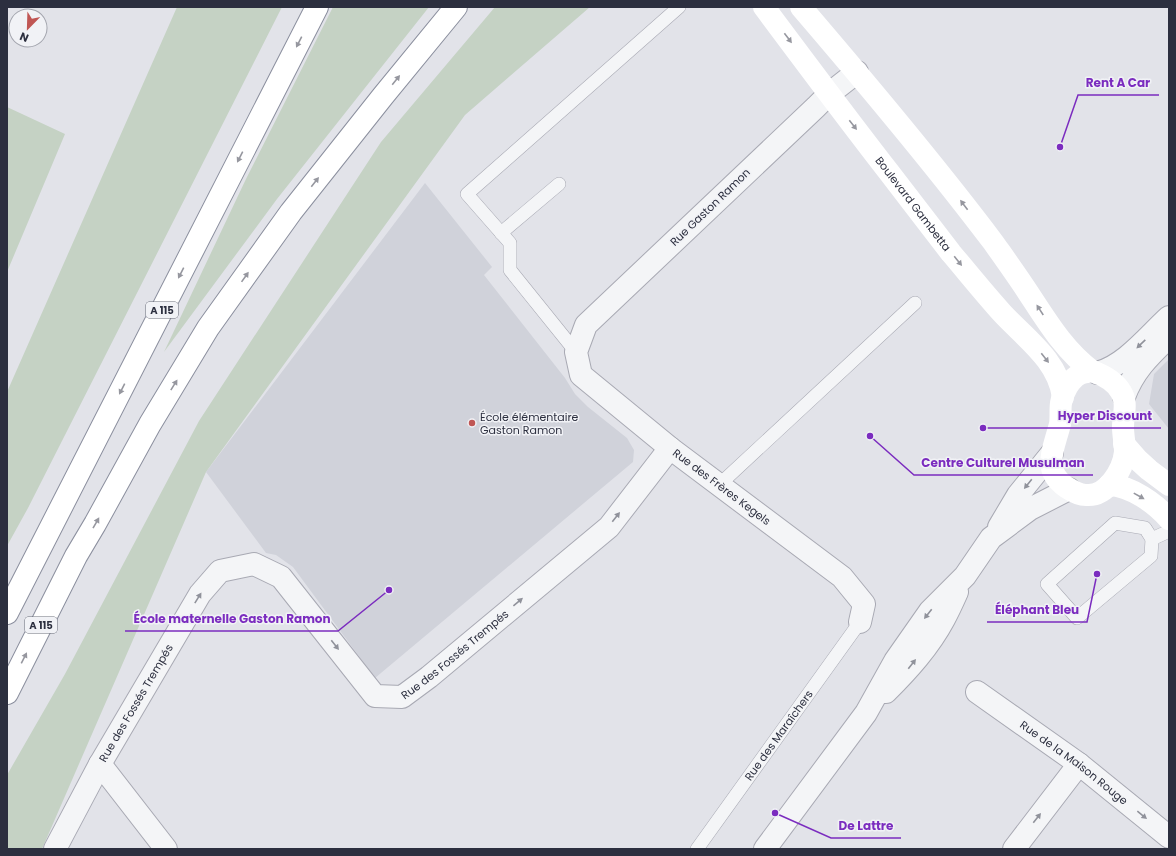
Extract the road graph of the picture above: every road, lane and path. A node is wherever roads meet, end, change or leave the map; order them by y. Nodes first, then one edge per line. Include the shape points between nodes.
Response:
1 (317, 7) edge
2 (456, 7) edge
3 (679, 7) edge
4 (764, 7) edge
5 (801, 7) edge
6 (857, 72) junction
7 (829, 94) junction
8 (559, 184) dead end
9 (501, 233) junction
10 (915, 303) dead end
11 (1169, 317) edge
12 (1169, 337) edge
13 (576, 352) junction
14 (1095, 372) junction
15 (1063, 397) junction
16 (1124, 397) junction
17 (1124, 444) junction
18 (670, 448) junction
19 (1052, 453) junction
20 (719, 485) junction
21 (1109, 485) junction
22 (1169, 485) edge
23 (1069, 489) junction
24 (1169, 520) edge
25 (1169, 531) edge
26 (991, 538) junction
27 (1152, 539) junction
28 (7, 613) edge
29 (860, 622) joint
30 (977, 692) dead end
31 (7, 693) edge
32 (100, 764) junction
33 (1079, 764) junction
34 (1169, 837) edge
35 (55, 849) edge
36 (166, 849) edge
37 (697, 849) edge
38 (765, 849) edge
39 (1014, 849) edge

1 -> 28 main road, A 115
31 -> 2 main road, A 115 via 76,556 150,424 208,328 291,212
3 - 9 lane via 467,194
4 -> 7 main road, Boulevard Gambetta
5 - 6 main road
6 - 7 street, Rue Gaston Ramon
14 -> 6 main road via 1078,360 1062,343 994,244
7 - 13 street, Rue Gaston Ramon via 586,325
7 -> 15 main road, Boulevard Gambetta via 950,252 1016,328 1034,343 1049,363 1062,388
8 - 9 lane
9 - 13 lane via 510,243 510,270
10 - 20 lane
11 -> 14 street via 1127,357 1107,370
12 - 16 street via 1136,372
13 - 18 street, Rue des Frères Kegels via 581,375
14 - 15 main road via 1082,373 1075,377
14 - 16 main road via 1118,387
15 - 19 main road
16 - 17 main road
17 - 21 main road via 1125,452 1121,466 1116,478
17 - 22 main road via 1138,460
18 - 20 street, Rue des Frères Kegels
32 -> 18 street, Rue des Fossés Trempés via 200,594 220,571 254,564 281,577 375,696 402,697 609,527
19 - 23 main road via 1052,470 1056,478
19 -> 26 street via 1018,495
20 - 29 street, Rue des Frères Kegels via 842,577 864,604
21 - 23 main road via 1086,496
21 -> 24 main road via 1137,495 1156,506
23 - 26 street via 1030,509
25 - 27 lane
26 - 38 street via 965,576 944,620 923,651 908,670 866,712
27 - 27 lane via 1151,556 1077,618 1047,584 1115,523 1145,528
29 - 37 lane, Rue des Maraîchers
30 - 33 street, Rue de la Maison Rouge
32 - 35 street, Rue des Fossés Trempés
32 - 36 street
33 -> 34 street, Rue de la Maison Rouge
39 -> 33 street

